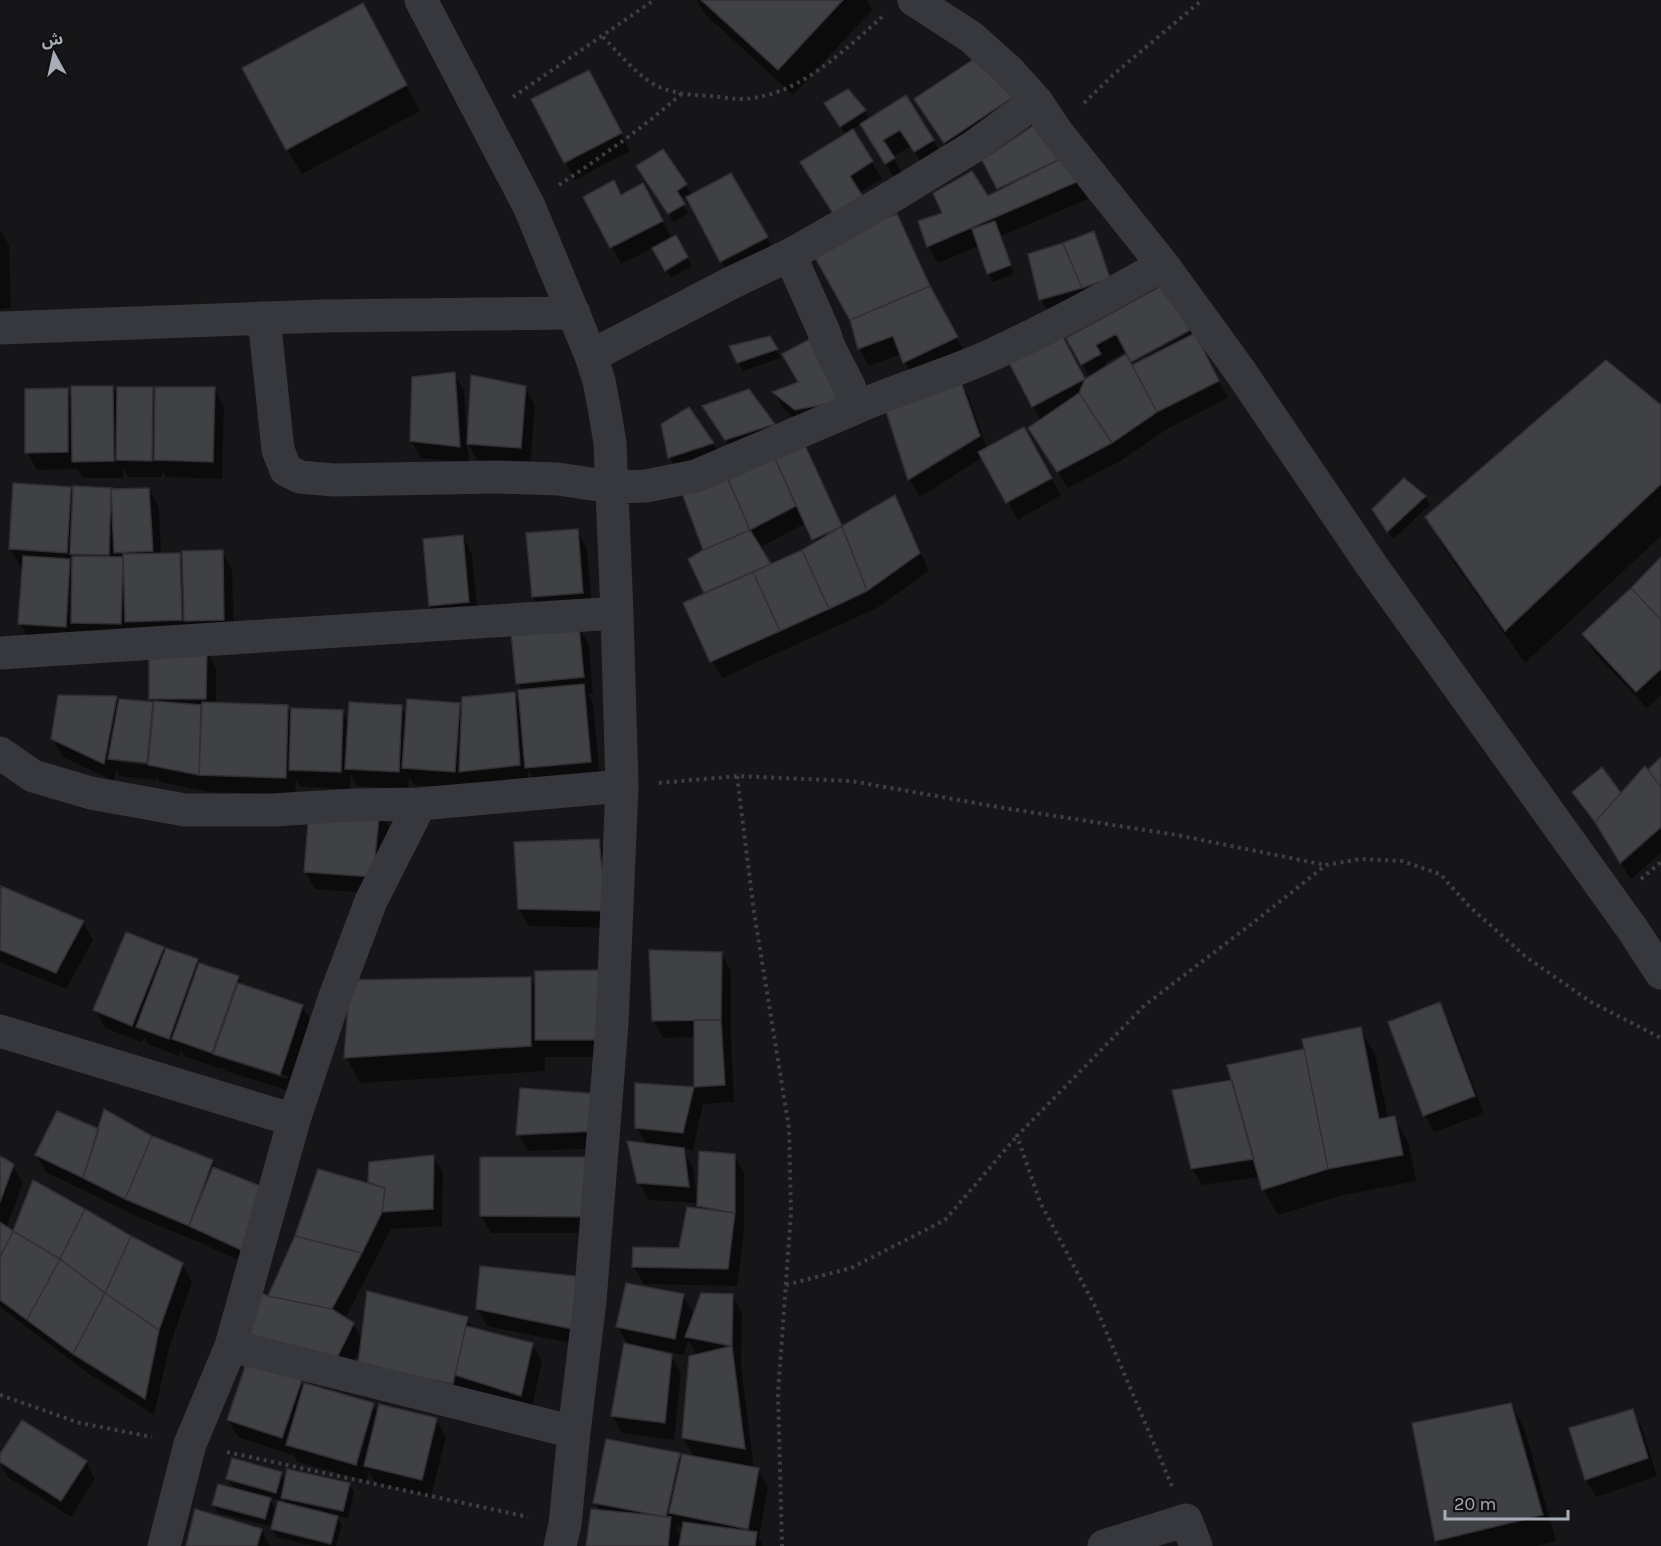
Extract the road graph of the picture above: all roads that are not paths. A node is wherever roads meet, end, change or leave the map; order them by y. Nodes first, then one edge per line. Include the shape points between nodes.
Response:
1 (421, 0) edge
2 (914, 0) edge
3 (1036, 101) junction
4 (790, 255) junction
5 (1163, 265) junction
6 (574, 313) junction
7 (264, 318) junction
8 (0, 328) edge
9 (591, 356) junction
10 (853, 409) junction
11 (612, 488) junction
12 (617, 613) junction
13 (0, 653) edge
14 (0, 753) edge
15 (622, 786) junction
16 (420, 804) junction
17 (1661, 973) edge
18 (0, 1031) edge
19 (294, 1119) junction
20 (231, 1346) junction
21 (573, 1432) junction
22 (1191, 1533) edge
23 (562, 1536) edge
24 (164, 1546) edge
25 (1104, 1546) edge

1 - 6 street via 529,206
2 - 3 street via 971,37 1010,71
3 - 4 street via 973,147
3 - 5 street
4 - 9 street
4 - 10 street via 849,386
5 - 10 street via 988,357
5 - 17 street
6 - 7 street
6 - 9 street
7 - 8 street
7 - 11 street via 278,450 286,470 300,477 558,479
9 - 11 street via 610,443
10 - 11 street via 696,476
11 - 12 street
12 - 13 street
12 - 15 street
14 - 16 street via 33,776 91,793 185,810
15 - 16 street
15 - 21 street via 612,1023 590,1301
16 - 19 street via 370,901
18 - 19 street
19 - 20 street
20 - 21 street
20 - 24 street via 190,1444
21 - 23 street
22 - 25 street

